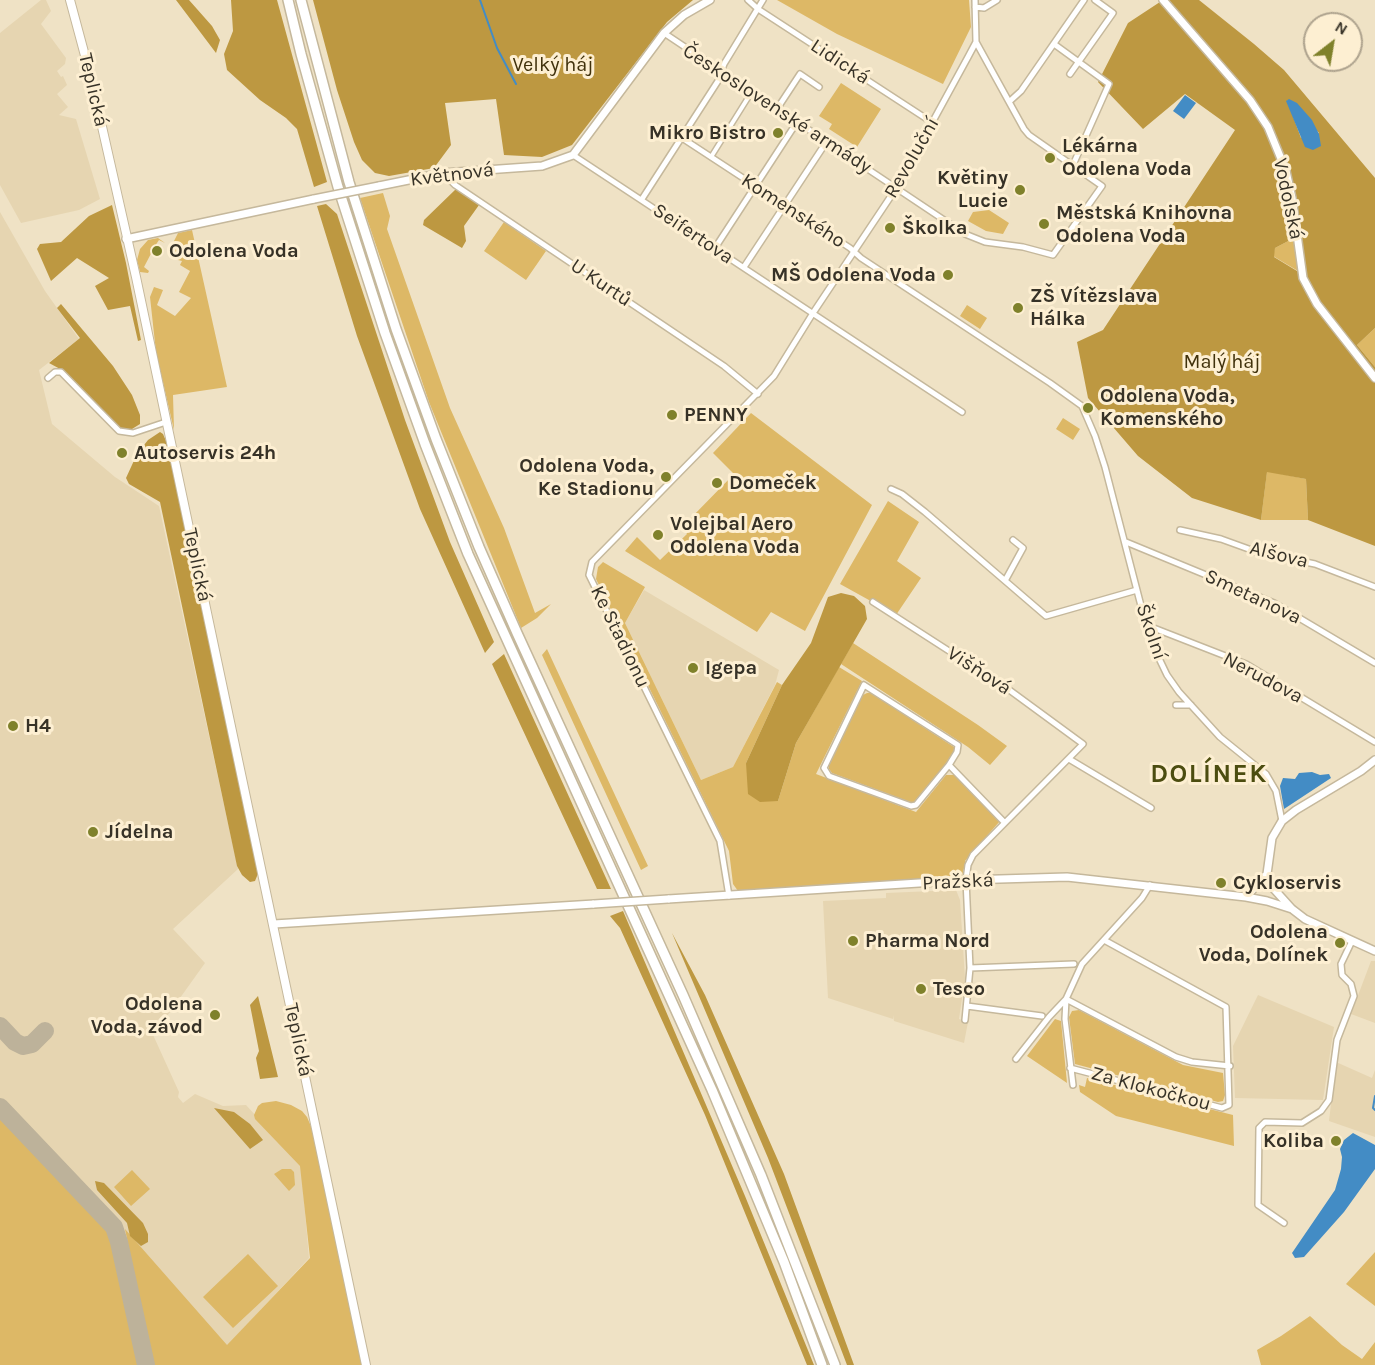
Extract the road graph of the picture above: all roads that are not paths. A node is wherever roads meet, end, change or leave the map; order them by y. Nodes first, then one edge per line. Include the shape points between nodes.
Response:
1 (70, 0) edge
2 (288, 0) edge
3 (302, 0) edge
4 (710, 0) edge
5 (748, 0) edge
6 (763, 0) edge
7 (997, 0) edge
8 (1084, 0) edge
9 (1095, 0) edge
10 (1163, 0) edge
11 (975, 3) edge
12 (758, 9) junction
13 (664, 33) junction
14 (976, 42) junction
15 (1054, 44) junction
16 (1079, 61) junction
17 (721, 72) junction
18 (1070, 75) dead end
19 (819, 87) dead end
20 (751, 93) junction
21 (1010, 101) junction
22 (777, 109) junction
23 (797, 122) junction
24 (933, 123) junction
25 (682, 138) junction
26 (827, 141) junction
27 (573, 155) junction
28 (711, 157) junction
29 (1073, 165) junction
30 (443, 173) junction
31 (756, 186) junction
32 (897, 187) junction
33 (642, 200) junction
34 (785, 206) junction
35 (126, 239) junction
36 (715, 248) junction
37 (855, 252) junction
38 (744, 267) junction
39 (813, 313) junction
40 (48, 378) dead end
41 (1375, 378) edge
42 (758, 394) junction
43 (1082, 406) joint
44 (962, 412) dead end
45 (166, 422) junction
46 (891, 489) dead end
47 (1180, 530) dead end
48 (1014, 540) dead end
49 (1126, 542) junction
50 (1006, 579) junction
51 (1375, 587) edge
52 (1137, 590) junction
53 (873, 602) dead end
54 (1146, 624) junction
55 (1375, 663) edge
56 (1176, 705) dead end
57 (1191, 705) junction
58 (1375, 742) edge
59 (1069, 759) junction
60 (1375, 760) edge
61 (949, 765) junction
62 (1151, 808) dead end
63 (1282, 821) junction
64 (1004, 822) junction
65 (1267, 874) junction
66 (966, 880) junction
67 (1150, 885) junction
68 (729, 896) junction
69 (1246, 897) junction
70 (1292, 909) junction
71 (274, 924) junction
72 (1104, 940) junction
73 (1352, 941) junction
74 (1375, 951) edge
75 (1074, 964) dead end
76 (970, 968) junction
77 (1066, 999) junction
78 (967, 1006) junction
79 (1042, 1016) dead end
80 (965, 1020) dead end
81 (1016, 1059) dead end
82 (1230, 1066) junction
83 (1071, 1068) junction
84 (1073, 1085) dead end
85 (1284, 1224) dead end
86 (366, 1365) edge
87 (822, 1365) edge
88 (835, 1365) edge

1 - 35 main road, Teplická
2 - 87 highway via 338,187 385,333 450,510 712,1090
3 - 88 highway via 349,182 436,439 479,548 761,1174
4 - 13 street
5 - 12 street, Lidická
6 - 12 street
7 - 11 street via 984,8
8 - 15 street
9 - 16 street via 1113,13
10 - 41 street, Vodolská via 1250,100 1268,127 1286,171 1304,278 1317,304
11 - 14 street, Revoluční
12 - 17 street
12 - 24 street, Lidická
13 - 17 street, Československé armády
13 - 27 street
14 - 21 street
14 - 24 street, Revoluční
15 - 16 street
15 - 21 street
16 - 18 street
16 - 29 street via 1109,82
17 - 20 street, Československé armády
17 - 25 street
19 - 22 street via 800,74
20 - 22 street, Československé armády
20 - 28 street
21 - 29 street via 1029,135
22 - 23 street, Československé armády
23 - 26 street, Československé armády
23 - 31 street
24 - 32 street, Revoluční
25 - 28 street, Komenského
25 - 33 street
26 - 32 street, Československé armády
26 - 34 street
27 - 30 street, Květnová via 525,168
27 - 33 street, Seifertova
28 - 31 street, Komenského
29 - 32 street, Československé armády via 1102,186 1053,255 965,234
30 - 35 street, Květnová, bridge
30 - 42 street, U Kurtů via 455,185 724,366
31 - 34 street, Komenského
31 - 36 street
32 - 37 street, Revoluční
33 - 36 street, Seifertova
34 - 37 street, Komenského
34 - 38 street
35 - 45 main road, Teplická
36 - 38 street, Seifertova
37 - 39 street, Revoluční
37 - 43 street, Komenského
38 - 39 street, Seifertova
39 - 42 street, Revoluční via 774,376
39 - 44 street, Seifertova
40 - 45 street via 61,372 119,431 133,433
42 - 68 street, Ke Stadionu via 592,562 590,575 720,841
43 - 49 street, Školní via 1095,436
45 - 71 main road, Teplická
46 - 50 street via 926,512
47 - 51 street, Alšova via 1315,564
48 - 50 street via 1023,548
49 - 52 street, Školní
49 - 55 street, Smetanova via 1275,603
50 - 52 street via 1046,616
52 - 54 street, Školní
53 - 59 street, Višňová via 1008,689 1083,744
54 - 57 street, Školní via 1167,675
54 - 58 street, Nerudova via 1246,664
56 - 57 street
57 - 63 street, Školní via 1220,737 1266,774 1276,791
59 - 62 street
59 - 64 street
60 - 63 street
61 - 61 street via 916,805 910,806 829,776 824,768 864,685 958,745
61 - 64 street
63 - 65 street via 1272,838
64 - 66 street via 973,855
65 - 69 street
65 - 70 street via 1273,888
66 - 67 street, Pražská via 1067,877
66 - 68 street, Pražská
66 - 76 street
67 - 69 street, Pražská
67 - 72 street, Za Klokočkou
68 - 71 street, Pražská, bridge
69 - 70 street, Pražská
70 - 73 street
71 - 86 main road, Teplická
72 - 77 street, Za Klokočkou via 1083,964
72 - 82 street, Za Klokočkou via 1226,1007
73 - 74 street
73 - 85 street via 1341,964 1342,975 1352,984 1354,996 1336,1040 1329,1100 1302,1123 1265,1122 1259,1128 1258,1205
75 - 76 street
76 - 78 street
77 - 81 street, Za Klokočkou
77 - 82 street, Za Klokočkou via 1176,1057
77 - 83 street, Za Klokočkou
78 - 79 street
78 - 80 street
82 - 83 street, Za Klokočkou via 1229,1105 1221,1108
83 - 84 street, Za Klokočkou

